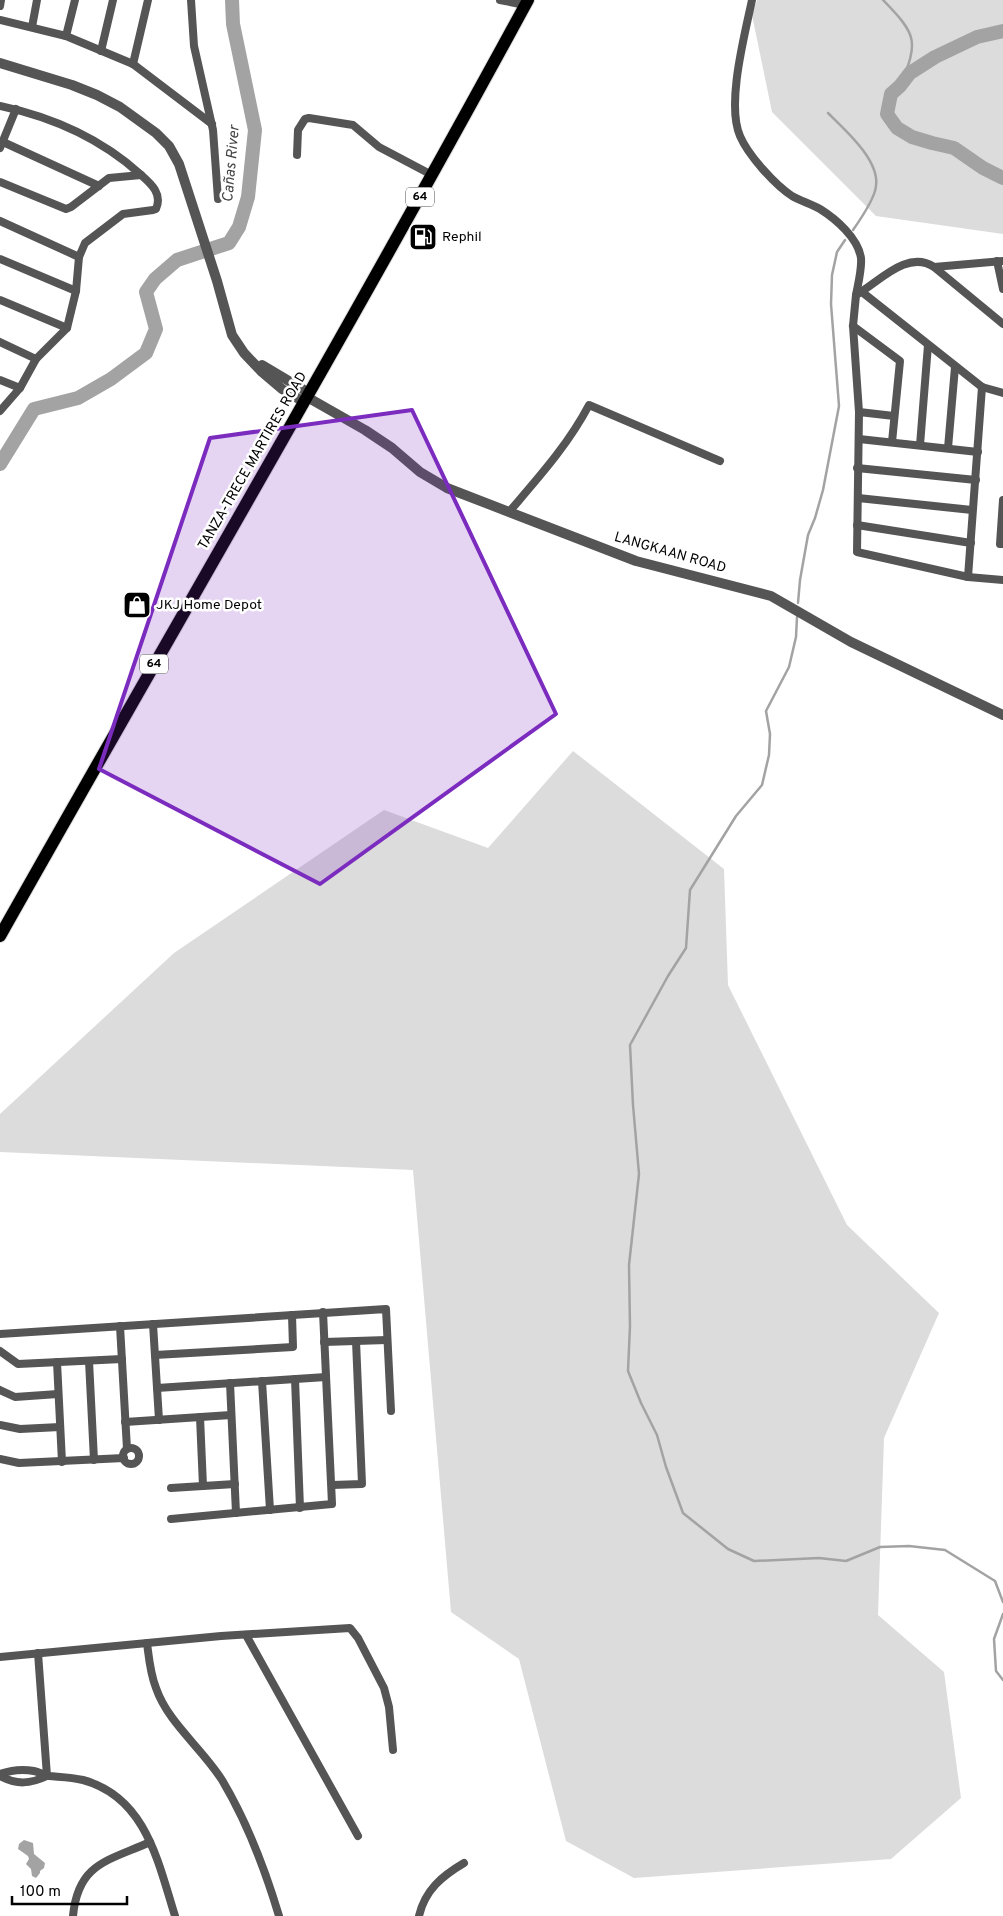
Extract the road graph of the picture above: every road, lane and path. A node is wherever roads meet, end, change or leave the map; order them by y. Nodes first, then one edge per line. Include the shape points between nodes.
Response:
1 (1, 0) edge
2 (37, 0) edge
3 (74, 0) edge
4 (113, 0) edge
5 (148, 0) edge
6 (192, 0) edge
7 (500, 0) edge
8 (752, 0) edge
9 (526, 2) edge
10 (0, 6) edge
11 (0, 20) edge
12 (32, 27) junction
13 (66, 36) junction
14 (101, 51) junction
15 (0, 63) edge
16 (133, 64) junction
17 (0, 106) edge
18 (16, 110) junction
19 (212, 124) junction
20 (1, 145) edge
21 (298, 155) dead end
22 (141, 175) junction
23 (432, 175) junction
24 (0, 182) edge
25 (99, 186) junction
26 (218, 199) dead end
27 (0, 221) edge
28 (79, 257) junction
29 (0, 259) edge
30 (1000, 261) edge
31 (934, 267) junction
32 (1003, 289) edge
33 (76, 291) junction
34 (859, 294) junction
35 (0, 300) edge
36 (1003, 324) edge
37 (853, 326) junction
38 (66, 328) junction
39 (0, 342) edge
40 (928, 345) junction
41 (36, 358) junction
42 (955, 367) junction
43 (0, 380) edge
44 (982, 387) junction
45 (20, 388) junction
46 (1003, 393) edge
47 (307, 397) junction
48 (0, 411) edge
49 (859, 412) junction
50 (894, 416) junction
51 (859, 439) junction
52 (892, 442) junction
53 (920, 445) junction
54 (948, 448) junction
55 (978, 452) junction
56 (720, 461) dead end
57 (857, 468) junction
58 (976, 480) junction
59 (858, 498) junction
60 (1003, 500) edge
61 (972, 510) junction
62 (1002, 511) edge
63 (509, 512) junction
64 (857, 525) junction
65 (970, 544) junction
66 (1003, 544) edge
67 (968, 577) junction
68 (1003, 580) edge
69 (1003, 715) edge
70 (0, 936) edge
71 (323, 1312) junction
72 (292, 1315) junction
73 (153, 1324) junction
74 (120, 1326) junction
75 (0, 1334) edge
76 (388, 1340) junction
77 (356, 1341) junction
78 (324, 1342) junction
79 (0, 1351) edge
80 (155, 1355) junction
81 (122, 1359) junction
82 (89, 1361) junction
83 (56, 1362) junction
84 (326, 1377) junction
85 (295, 1379) junction
86 (262, 1381) junction
87 (230, 1383) junction
88 (157, 1388) junction
89 (0, 1390) edge
90 (58, 1394) junction
91 (390, 1411) dead end
92 (232, 1415) junction
93 (200, 1417) junction
94 (159, 1420) junction
95 (125, 1422) junction
96 (0, 1425) edge
97 (60, 1428) junction
98 (126, 1449) junction
99 (124, 1458) junction
100 (0, 1459) edge
101 (94, 1460) junction
102 (62, 1462) junction
103 (235, 1484) junction
104 (202, 1486) junction
105 (332, 1486) junction
106 (171, 1488) dead end
107 (300, 1508) junction
108 (270, 1510) junction
109 (236, 1513) junction
110 (171, 1519) dead end
111 (246, 1634) junction
112 (147, 1643) junction
113 (38, 1653) junction
114 (0, 1656) edge
115 (393, 1750) dead end
116 (0, 1775) edge
117 (47, 1776) junction
118 (358, 1836) dead end
119 (150, 1842) junction
120 (464, 1863) dead end
121 (73, 1916) edge
122 (175, 1916) edge
123 (279, 1916) edge
124 (419, 1916) edge

1 - 10 street
2 - 12 street
3 - 13 street
4 - 14 street
5 - 16 street
6 - 19 street via 194,46
7 - 9 street
8 - 34 street via 738,68 736,91 740,136 756,162 777,185 831,217 856,242 861,258
9 - 23 main road, TANZA-TRECE MARTIRES ROAD / 64
11 - 12 street
12 - 13 street
13 - 14 street
14 - 16 street
15 - 47 street, LANGKAAN ROAD via 72,84 97,95 156,133 169,146 179,164 232,335 244,353 282,389 292,389
16 - 19 street
17 - 18 street
18 - 20 street
18 - 22 street via 51,120 87,136 125,160
19 - 26 street
20 - 25 street
21 - 23 street via 298,130 309,118 353,125 379,147
22 - 25 street via 109,178
22 - 28 street via 155,187 156,209 123,214 85,244
23 - 47 main road, TANZA-TRECE MARTIRES ROAD / 64
24 - 25 street via 66,209
27 - 28 street
28 - 33 street
29 - 33 street
30 - 31 street
30 - 32 street
31 - 34 street via 924,261 902,264
31 - 36 street
33 - 38 street
34 - 37 street
34 - 40 street
35 - 38 street
37 - 49 street
37 - 50 street via 900,361
38 - 41 street
39 - 41 street
40 - 42 street
40 - 53 street
41 - 45 street
42 - 44 street
42 - 54 street
43 - 45 street
44 - 46 street
44 - 55 street
45 - 48 street
47 - 63 street, LANGKAAN ROAD via 365,430 420,472 447,488
47 - 70 main road, TANZA-TRECE MARTIRES ROAD / 64
49 - 50 street
49 - 51 street
50 - 52 street
51 - 52 street
51 - 57 street
52 - 53 street
53 - 54 street
54 - 55 street
55 - 58 street
56 - 63 street via 589,405 548,468
57 - 58 street
57 - 59 street
58 - 61 street
59 - 61 street
59 - 64 street
60 - 62 street
61 - 65 street
62 - 66 street via 1000,544
63 - 69 street, LANGKAAN ROAD via 636,561 771,596 852,642
64 - 65 street
64 - 67 street via 858,552
65 - 67 street
67 - 68 street
71 - 72 street
71 - 76 street via 386,1309
71 - 78 street
72 - 73 street
72 - 80 street via 293,1347
73 - 74 street
73 - 80 street
74 - 75 street
74 - 81 street
76 - 77 street
76 - 91 street
77 - 78 street
77 - 105 street via 362,1484
78 - 84 street
79 - 83 street via 18,1364
80 - 88 street
81 - 82 street
81 - 95 street
82 - 83 street
82 - 101 street
83 - 90 street
84 - 85 street
84 - 105 street
85 - 86 street
85 - 107 street
86 - 87 street
86 - 108 street
87 - 88 street
87 - 92 street
88 - 94 street
89 - 90 street via 15,1397
90 - 97 street
92 - 93 street
92 - 103 street
93 - 94 street
93 - 104 street
94 - 95 street
95 - 98 street
96 - 97 street via 20,1429
97 - 102 street
98 - 99 street
98 - 99 street via 137,1450 140,1457 132,1464
99 - 101 street
100 - 102 street via 19,1463
101 - 102 street
103 - 104 street
103 - 109 street
104 - 106 street
105 - 107 street via 332,1504
107 - 108 street
108 - 109 street
109 - 110 street
111 - 112 street
111 - 115 street via 350,1628 384,1688
111 - 118 street
112 - 113 street
112 - 123 street via 156,1689 166,1708 221,1778 242,1817
113 - 114 street
113 - 117 street
116 - 117 street via 11,1770 35,1771
117 - 119 street via 83,1780 116,1796 137,1816
119 - 121 street via 88,1874 80,1884
119 - 122 street
120 - 124 street via 434,1886

